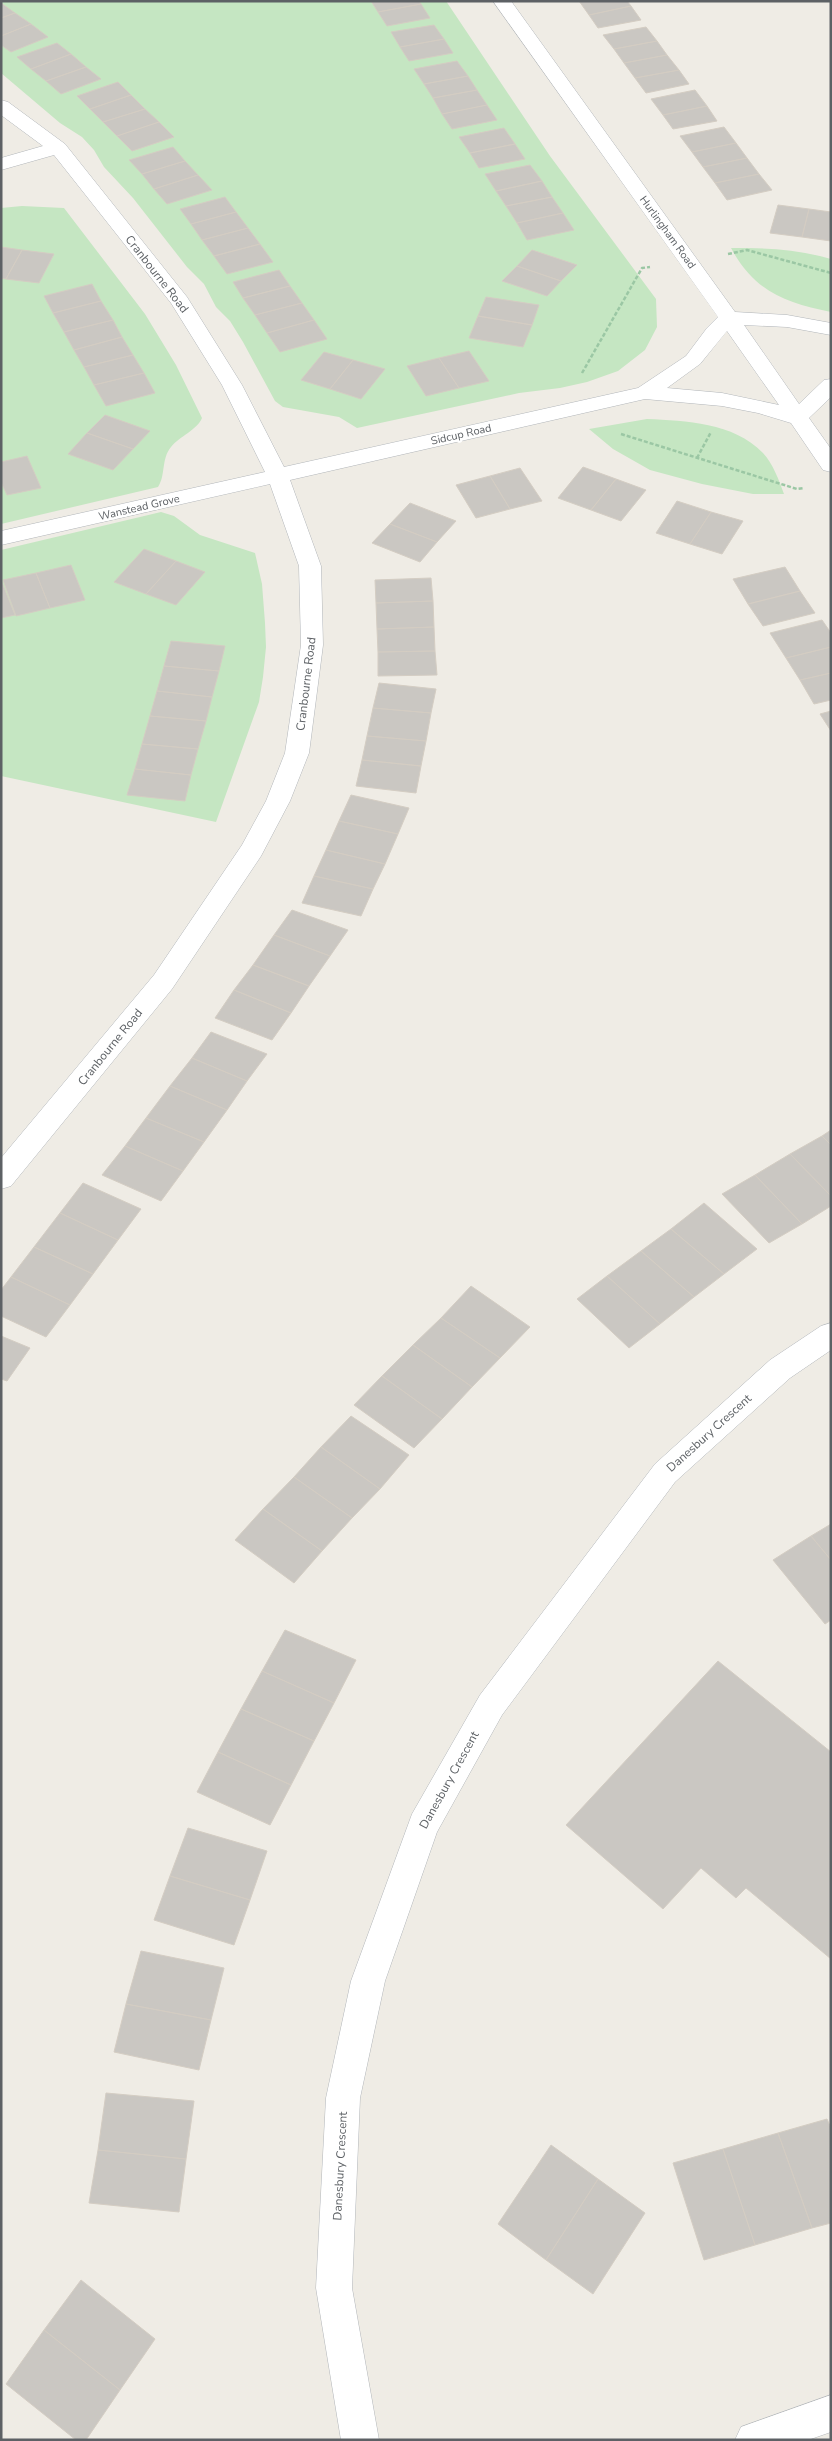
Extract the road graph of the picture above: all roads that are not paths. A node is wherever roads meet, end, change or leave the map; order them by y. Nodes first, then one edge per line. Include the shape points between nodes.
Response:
1 (502, 1) edge
2 (1, 106) edge
3 (58, 148) junction
4 (1, 164) edge
5 (729, 318) junction
6 (831, 329) edge
7 (831, 386) edge
8 (645, 393) junction
9 (796, 418) junction
10 (831, 465) edge
11 (277, 476) junction
12 (1, 538) edge
13 (1, 1178) edge
14 (831, 1335) edge
15 (831, 2413) edge
16 (360, 2440) edge
17 (754, 2440) edge

1 - 5 street, Hurlingham Road
2 - 3 street, Cranbourne Road
3 - 4 street
3 - 11 street, Cranbourne Road via 180,301 232,385
5 - 6 street
5 - 8 street, Sidcup Road via 693,360
5 - 9 street, Hurlingham Road
7 - 9 street
8 - 9 street, Sidcup Road via 684,395 763,407
8 - 11 street, Sidcup Road
9 - 10 street, Hurlingham Road
11 - 12 street, Wanstead Grove
11 - 13 street, Cranbourne Road via 310,566 312,645 297,752 278,801 252,850 169,974
14 - 16 street, Danesbury Crescent via 780,1369 665,1473 491,1705 423,1825 368,1981 343,2098 334,2288
15 - 17 street

